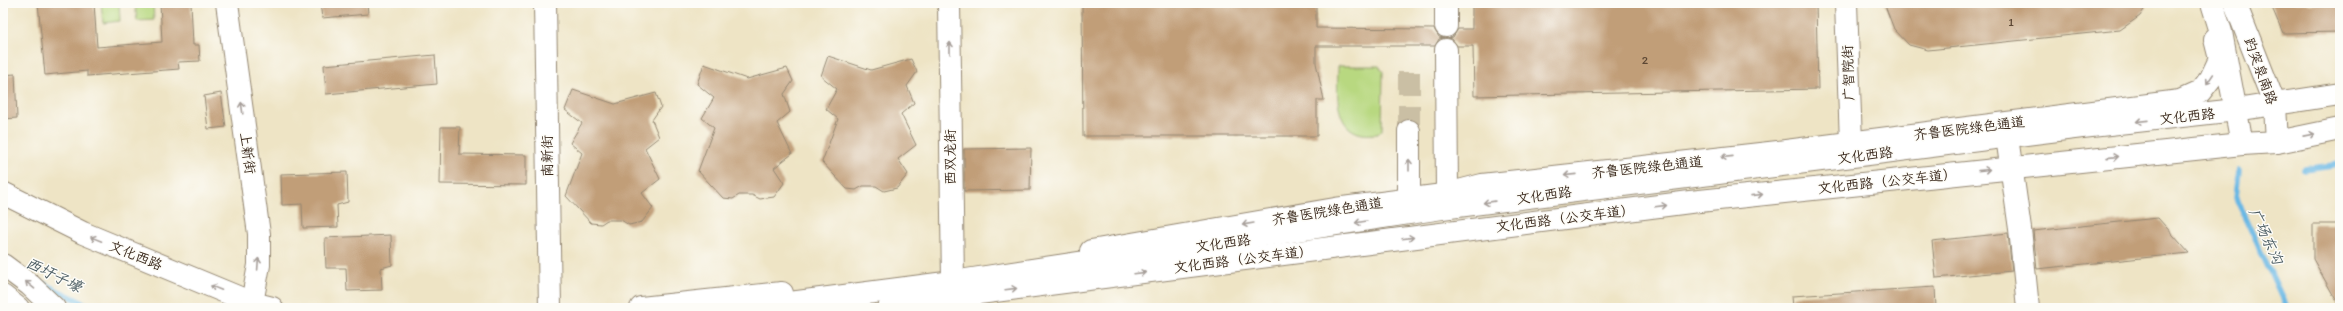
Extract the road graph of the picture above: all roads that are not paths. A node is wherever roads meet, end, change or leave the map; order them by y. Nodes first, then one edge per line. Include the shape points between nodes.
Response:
1 (227, 3) edge
2 (545, 3) edge
3 (934, 3) edge
4 (949, 3) edge
5 (1446, 3) edge
6 (1846, 3) edge
7 (2204, 3) edge
8 (2212, 3) edge
9 (2235, 3) edge
10 (1446, 26) dead end
11 (1446, 50) dead end
12 (2336, 93) edge
13 (2275, 105) junction
14 (2236, 110) junction
15 (2340, 129) edge
16 (1409, 131) tunnel mouth
17 (2007, 137) junction
18 (2277, 142) junction
19 (1851, 143) junction
20 (2242, 144) junction
21 (2012, 176) junction
22 (3, 193) edge
23 (1447, 194) junction
24 (1409, 200) junction
25 (3, 265) edge
26 (941, 287) edge
27 (3, 296) edge
28 (982, 303) edge
29 (255, 307) edge
30 (18, 308) edge
31 (54, 308) edge
32 (550, 308) edge
33 (641, 308) edge
34 (749, 308) edge
35 (889, 308) edge
36 (2028, 308) edge

29 -> 1 main road, 上新街 via 258,234
2 - 32 main road, 南新街
3 - 26 main road, 西双龙街
26 -> 4 main road, 西双龙街
5 - 10 main road
6 - 19 main road, 广智院街
7 -> 19 main road, 齐鲁医院绿色通道 via 2220,60 2200,92 2180,101
8 - 14 main road, 趵突泉南路 via 2221,32
9 - 13 main road, 趵突泉南路
11 - 23 main road
12 - 13 main road, 文化西路
13 - 14 main road, 文化西路
13 - 18 main road, 趵突泉南路
14 -> 17 main road, 文化西路
14 - 20 main road, 趵突泉南路
18 -> 15 main road
24 -> 16 main road
17 - 21 main road
17 -> 26 main road, 文化西路 via 1450,207
18 - 20 main road
19 -> 23 main road, 齐鲁医院绿色通道 via 1482,185
21 -> 20 main road, 文化西路（公交车道）
28 -> 21 main road, 文化西路（公交车道） via 1690,202
21 - 36 main road
29 -> 22 main road, 文化西路 via 83,233
23 - 24 main road, 齐鲁医院绿色通道
24 -> 26 main road, 齐鲁医院绿色通道 via 1335,209
31 -> 25 main road via 30,285
26 - 28 main road
26 - 28 main road, 文化西路（公交车道）
26 - 33 main road
26 - 34 main road, 文化西路
26 - 35 main road, 文化西路（公交车道）
27 - 30 main road

